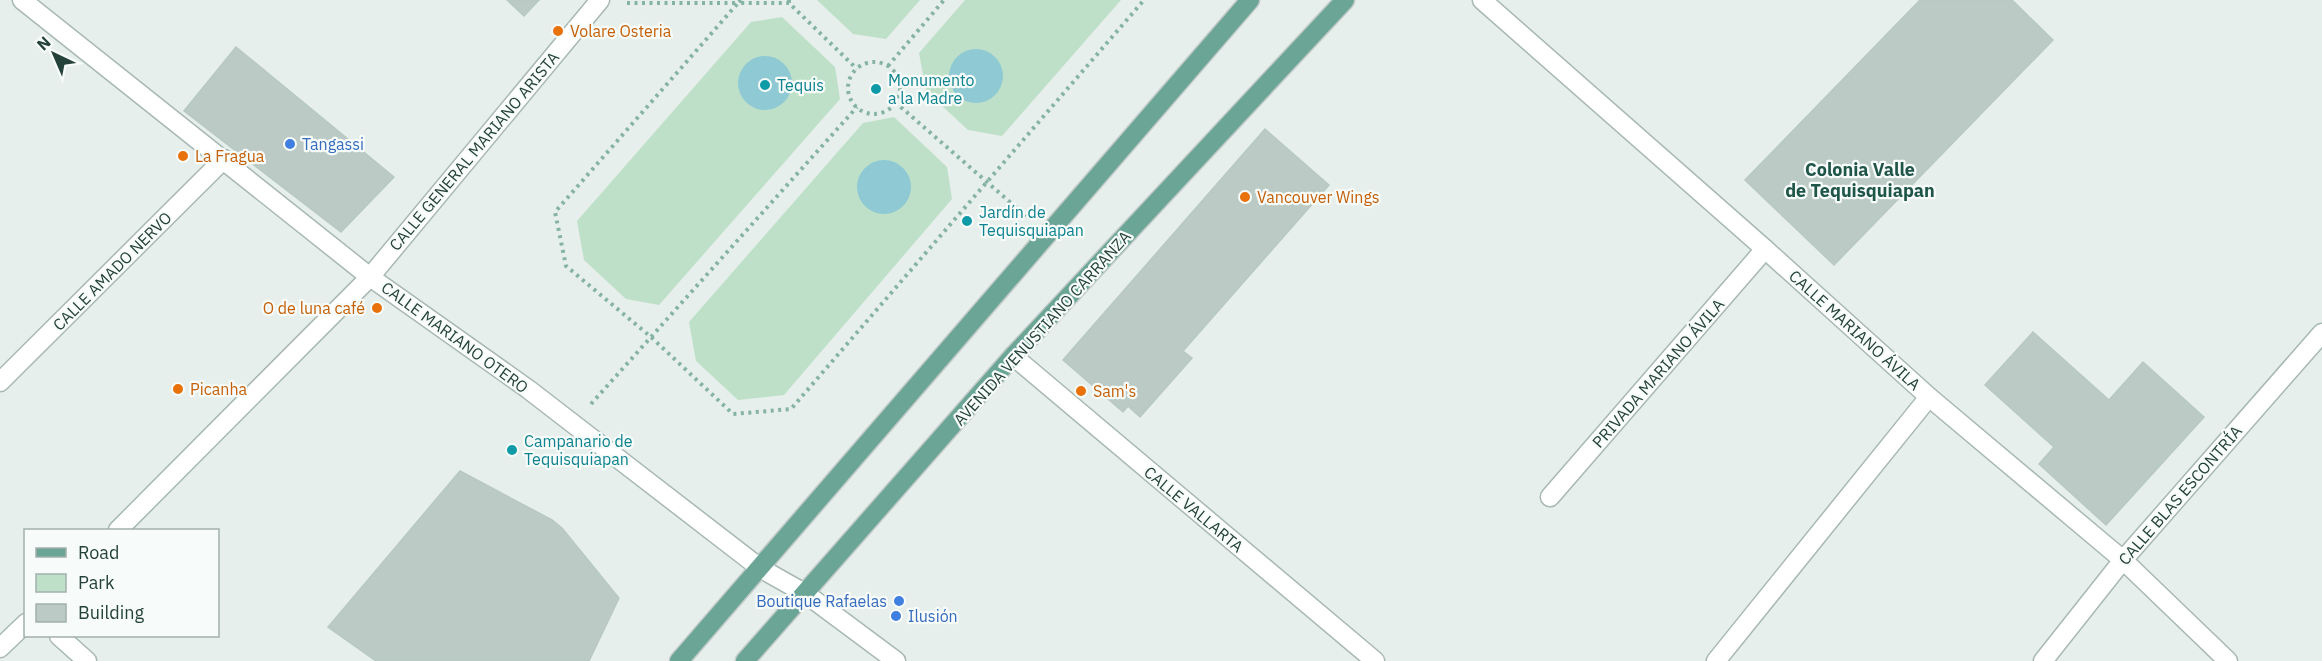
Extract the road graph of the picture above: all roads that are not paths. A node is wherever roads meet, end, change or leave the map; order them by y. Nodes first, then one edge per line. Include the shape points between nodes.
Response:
1 (22, 0) edge
2 (1250, 0) edge
3 (1345, 0) edge
4 (1482, 0) edge
5 (599, 1) edge
6 (224, 159) junction
7 (1765, 249) junction
8 (370, 277) junction
9 (2322, 333) edge
10 (1014, 356) junction
11 (0, 382) edge
12 (1929, 397) junction
13 (1550, 497) dead end
14 (120, 529) edge
15 (2123, 560) junction
16 (760, 568) junction
17 (806, 594) junction
18 (24, 625) edge
19 (59, 637) edge
20 (0, 648) edge
21 (87, 661) edge
22 (679, 661) edge
23 (746, 661) edge
24 (897, 661) edge
25 (1375, 661) edge
26 (1716, 661) edge
27 (2043, 661) edge
28 (2228, 661) edge

1 - 6 street, CALLE MARIANO OTERO
2 - 16 main road
3 - 10 main road, AVENIDA VENUSTIANO CARRANZA
4 - 7 street, CALLE MARIANO ÁVILA
5 - 8 street, CALLE GENERAL MARIANO ARISTA
6 - 8 street, CALLE MARIANO OTERO
6 - 11 street, CALLE AMADO NERVO
7 - 12 street, CALLE MARIANO ÁVILA
7 - 13 street, PRIVADA MARIANO ÁVILA
8 - 14 street, CALLE GENERAL MARIANO ARISTA
8 - 16 street, CALLE MARIANO OTERO via 528,389
9 - 15 street, CALLE BLAS ESCONTRÍA
10 - 17 main road, AVENIDA VENUSTIANO CARRANZA
10 - 25 street, CALLE VALLARTA
12 - 15 street, CALLE MARIANO ÁVILA
12 - 26 street
15 - 27 street, CALLE BLAS ESCONTRÍA
15 - 28 street, CALLE MARIANO ÁVILA
16 - 17 street, CALLE MARIANO OTERO
16 - 22 main road
17 - 23 main road, AVENIDA VENUSTIANO CARRANZA
17 - 24 street, CALLE MARIANO OTERO
18 - 20 street
19 - 21 street

